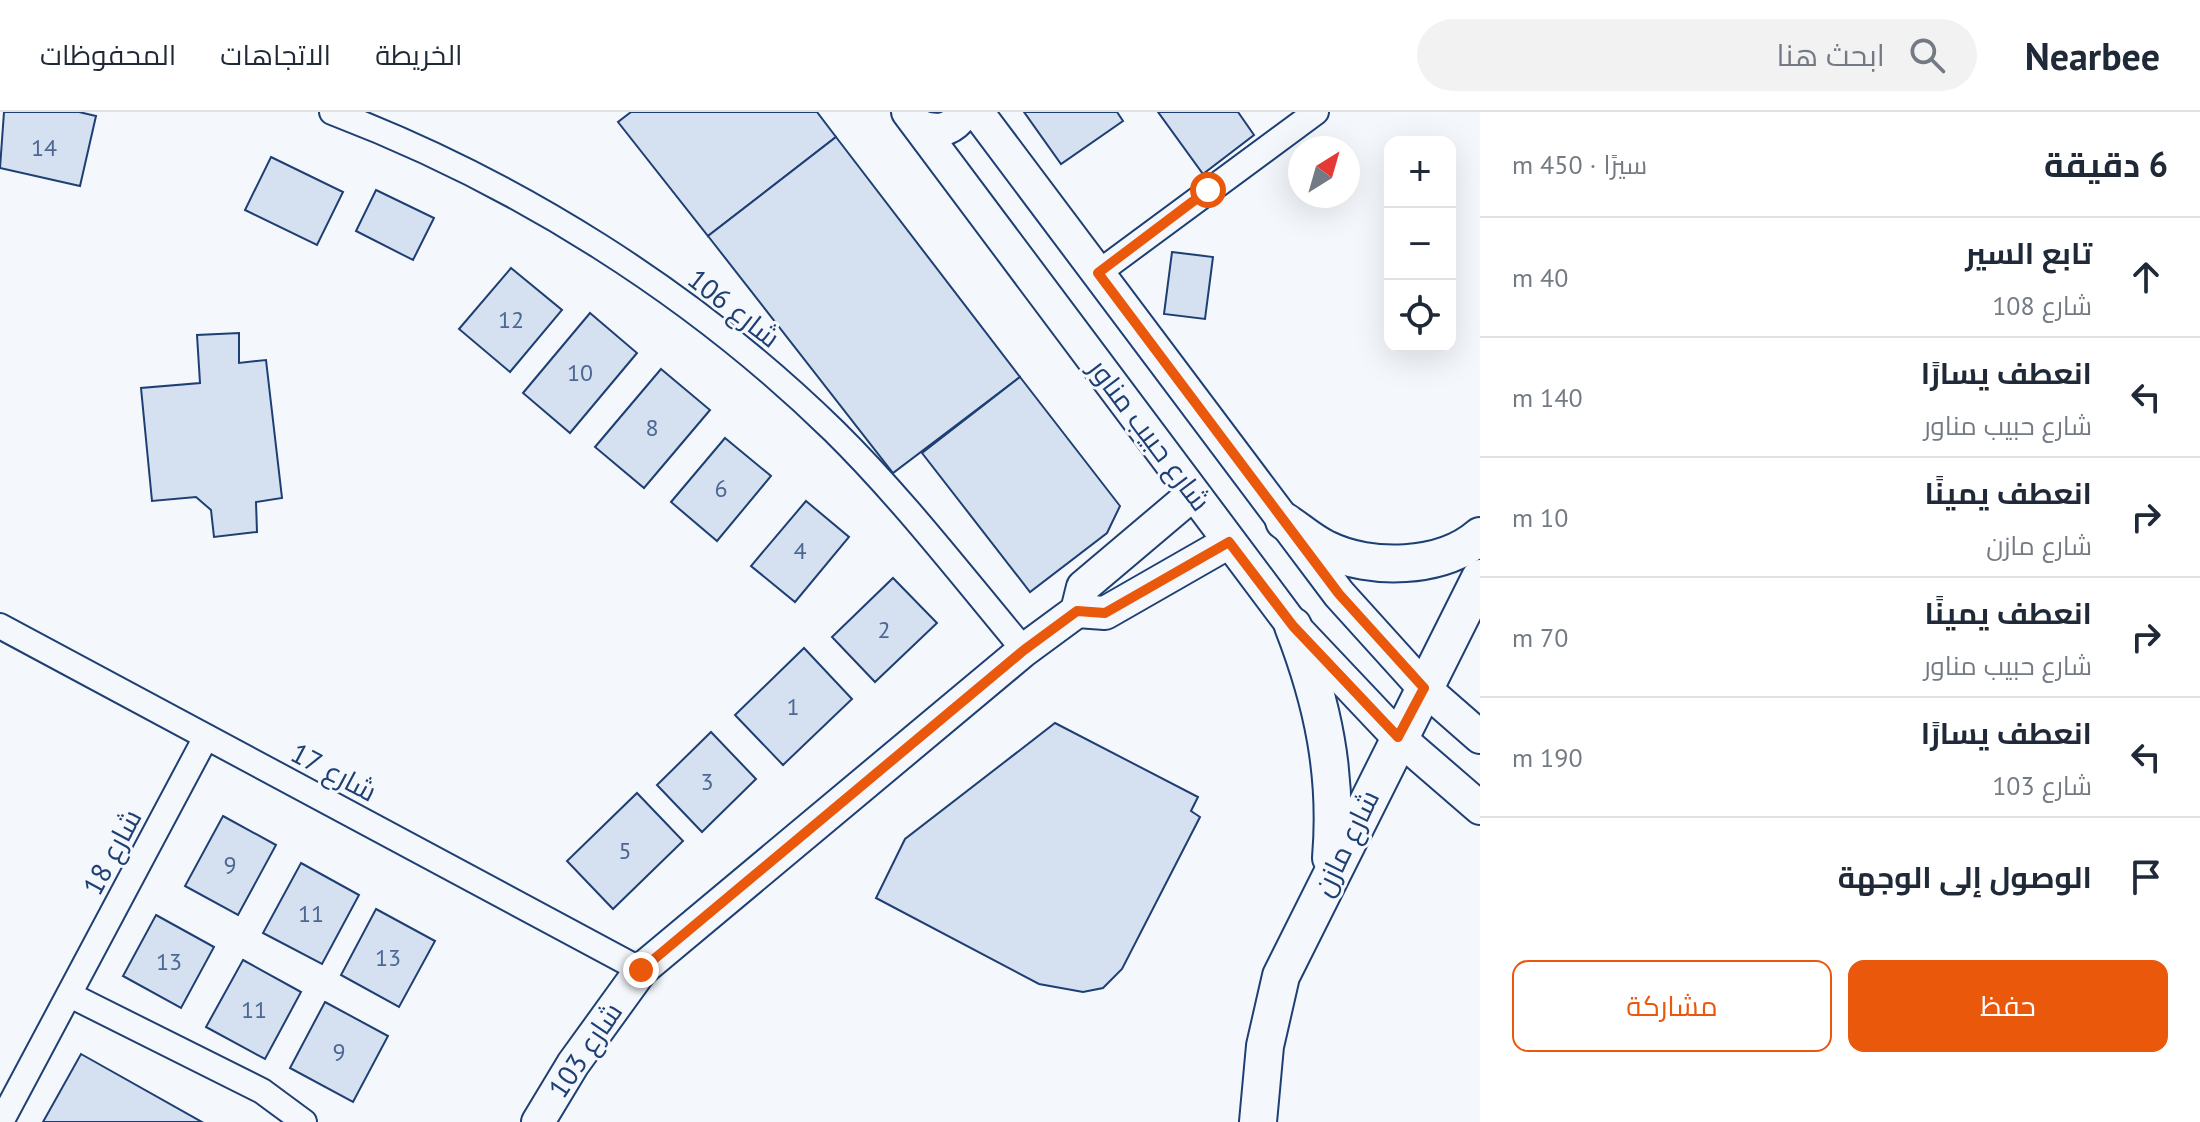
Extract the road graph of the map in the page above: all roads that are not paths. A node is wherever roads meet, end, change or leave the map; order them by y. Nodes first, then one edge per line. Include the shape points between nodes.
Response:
1 (332, 112) edge
2 (964, 112) edge
3 (977, 112) edge
4 (1316, 112) edge
5 (914, 120) edge
6 (1002, 145) junction
7 (960, 179) junction
8 (1098, 273) junction
9 (1193, 494) junction
10 (1284, 521) junction
11 (1480, 536) edge
12 (1229, 542) junction
13 (1480, 578) edge
14 (1077, 611) junction
15 (0, 626) edge
16 (1293, 626) junction
17 (1024, 650) junction
18 (1424, 688) junction
19 (206, 737) junction
20 (1398, 737) junction
21 (1480, 737) edge
22 (1480, 808) edge
23 (1328, 880) junction
24 (641, 970) junction
25 (70, 995) junction
26 (1, 1122) edge
27 (304, 1122) edge
28 (538, 1122) edge
29 (1258, 1122) edge

1 - 17 street, شارع 106 via 499,190 628,263 746,353 834,431
2 - 5 street via 952,127 936,132
3 - 6 street, شارع حبيب مناور
4 - 8 street
5 - 7 street, شارع حبيب مناور
6 - 7 street via 973,152
6 - 8 street, شارع حبيب مناور
7 - 9 street, شارع حبيب مناور
8 - 10 street, شارع حبيب مناور
9 - 12 street, شارع حبيب مناور
9 - 14 street, شارع 103 via 1083,587
10 - 11 main road via 1326,550 1375,564 1426,561
10 - 18 street, شارع حبيب مناور via 1339,594
12 - 14 street via 1105,613
12 - 16 street, شارع حبيب مناور
13 - 18 main road, شارع مازن
14 - 17 street, شارع 103
15 - 19 street, شارع 17
16 - 20 street, شارع حبيب مناور
16 - 23 main road via 1317,687 1331,751 1335,815
17 - 24 street, شارع 103
18 - 20 main road, شارع مازن
18 - 21 street, شارع حبيب مناور
19 - 24 street, شارع 17
19 - 25 street, شارع 18
20 - 22 street, شارع حبيب مناور
20 - 23 main road, شارع مازن
23 - 29 main road, شارع مازن via 1281,976 1265,1046
24 - 28 street, شارع 103
25 - 26 street, شارع 18
25 - 27 street via 262,1091

